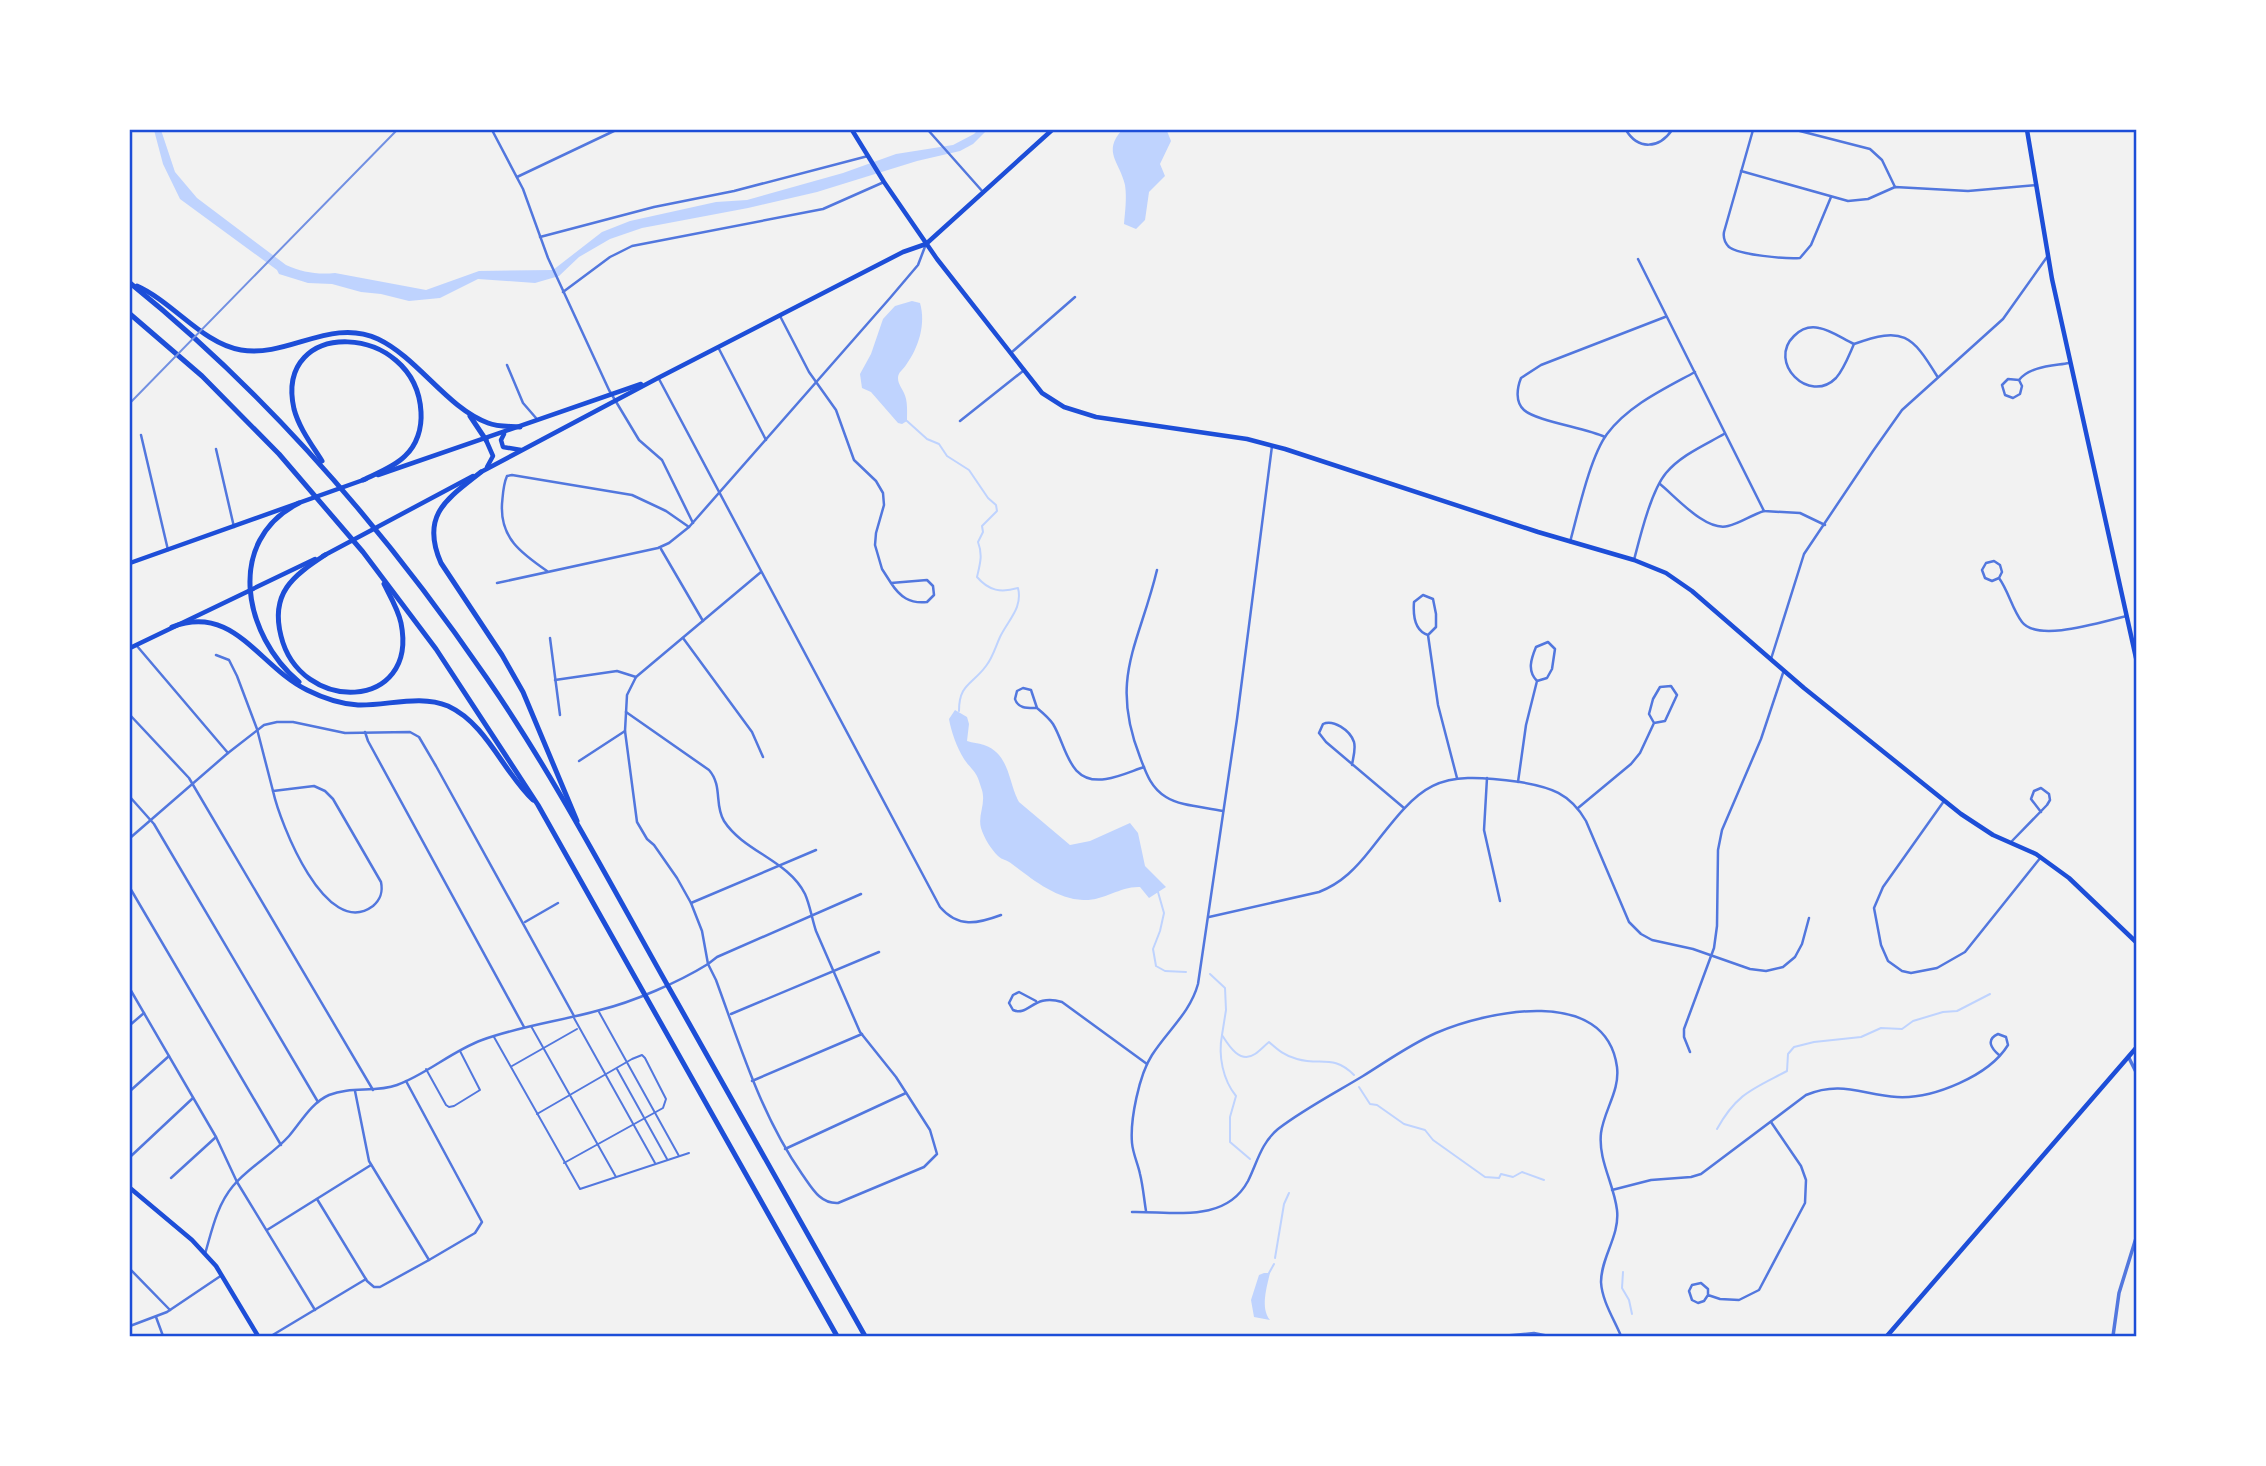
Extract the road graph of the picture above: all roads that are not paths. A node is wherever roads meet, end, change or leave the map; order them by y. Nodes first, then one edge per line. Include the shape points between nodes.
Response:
1 (492, 130) edge
2 (617, 130) edge
3 (852, 130) edge
4 (928, 130) edge
5 (1052, 130) edge
6 (1626, 130) edge
7 (1672, 130) edge
8 (1753, 130) edge
9 (1796, 130) edge
10 (2027, 130) edge
11 (869, 158) junction
12 (1741, 171) junction
13 (517, 177) junction
14 (882, 179) junction
15 (2037, 185) junction
16 (1895, 187) junction
17 (984, 192) junction
18 (1831, 197) junction
19 (540, 237) junction
20 (926, 244) junction
21 (2048, 256) junction
22 (1638, 259) dead end
23 (130, 283) edge
24 (563, 292) junction
25 (1075, 297) dead end
26 (130, 314) edge
27 (780, 316) junction
28 (1666, 317) junction
29 (1854, 344) junction
30 (718, 347) junction
31 (1010, 354) junction
32 (2071, 362) junction
33 (507, 366) dead end
34 (1023, 371) junction
35 (1695, 372) junction
36 (1937, 376) junction
37 (658, 378) junction
38 (2019, 380) junction
39 (816, 383) junction
40 (611, 395) junction
41 (615, 401) junction
42 (467, 412) junction
43 (538, 421) junction
44 (960, 421) dead end
45 (520, 427) junction
46 (504, 433) junction
47 (1724, 434) junction
48 (141, 435) dead end
49 (1605, 436) junction
50 (486, 440) junction
51 (766, 440) junction
52 (1272, 446) junction
53 (216, 449) dead end
54 (525, 450) junction
55 (481, 472) junction
56 (329, 473) junction
57 (363, 480) junction
58 (1660, 484) junction
59 (719, 494) junction
60 (299, 503) junction
61 (1763, 511) junction
62 (693, 523) junction
63 (1825, 524) junction
64 (234, 527) junction
65 (689, 527) junction
66 (1570, 542) junction
67 (661, 549) junction
68 (168, 550) junction
69 (325, 555) junction
70 (1634, 559) junction
71 (132, 562) edge
72 (1157, 570) dead end
73 (547, 571) junction
74 (378, 572) junction
75 (761, 572) junction
76 (1999, 578) junction
77 (497, 583) dead end
78 (891, 583) junction
79 (2127, 616) junction
80 (703, 621) junction
81 (172, 626) junction
82 (1428, 635) junction
83 (550, 638) dead end
84 (683, 638) junction
85 (136, 644) junction
86 (130, 647) edge
87 (216, 654) dead end
88 (2137, 658) edge
89 (1771, 659) junction
90 (1784, 670) junction
91 (636, 677) junction
92 (555, 680) junction
93 (1537, 681) junction
94 (315, 694) junction
95 (1037, 708) junction
96 (626, 712) junction
97 (130, 715) edge
98 (560, 715) dead end
99 (1654, 723) junction
100 (257, 729) junction
101 (625, 731) junction
102 (365, 732) junction
103 (228, 753) junction
104 (763, 757) dead end
105 (579, 761) dead end
106 (1352, 765) junction
107 (1144, 767) junction
108 (1457, 778) junction
109 (1487, 778) junction
110 (1518, 782) junction
111 (193, 784) junction
112 (273, 791) junction
113 (130, 797) edge
114 (1944, 801) junction
115 (538, 805) junction
116 (1404, 808) junction
117 (1578, 808) junction
118 (1223, 811) junction
119 (2040, 811) junction
120 (150, 820) junction
121 (580, 831) junction
122 (130, 838) edge
123 (2011, 842) junction
124 (816, 850) dead end
125 (2041, 857) junction
126 (778, 865) junction
127 (130, 889) edge
128 (862, 894) dead end
129 (1500, 901) dead end
130 (558, 903) dead end
131 (691, 903) junction
132 (1000, 915) dead end
133 (811, 916) junction
134 (1208, 917) junction
135 (1809, 918) dead end
136 (523, 923) junction
137 (2137, 942) edge
138 (879, 952) dead end
139 (1712, 956) junction
140 (708, 964) junction
141 (833, 971) junction
142 (130, 989) edge
143 (1036, 1001) junction
144 (599, 1011) junction
145 (144, 1013) junction
146 (729, 1015) junction
147 (574, 1016) junction
148 (130, 1025) edge
149 (531, 1026) junction
150 (524, 1027) junction
151 (578, 1028) junction
152 (862, 1034) junction
153 (493, 1036) junction
154 (542, 1048) junction
155 (2137, 1048) edge
156 (460, 1050) junction
157 (1690, 1052) dead end
158 (1999, 1055) junction
159 (169, 1056) junction
160 (2129, 1058) junction
161 (627, 1062) junction
162 (1147, 1064) junction
163 (511, 1066) junction
164 (617, 1068) junction
165 (426, 1069) junction
166 (2137, 1072) edge
167 (606, 1074) junction
168 (406, 1081) junction
169 (752, 1081) junction
170 (373, 1090) junction
171 (130, 1091) edge
172 (355, 1091) junction
173 (906, 1093) junction
174 (570, 1095) junction
175 (193, 1098) junction
176 (318, 1102) junction
177 (656, 1112) junction
178 (537, 1114) junction
179 (644, 1118) junction
180 (1771, 1122) junction
181 (634, 1125) junction
182 (216, 1137) junction
183 (281, 1145) junction
184 (599, 1146) junction
185 (785, 1149) junction
186 (689, 1153) dead end
187 (679, 1156) junction
188 (130, 1157) edge
189 (668, 1160) junction
190 (564, 1163) junction
191 (655, 1164) junction
192 (371, 1166) junction
193 (171, 1178) dead end
194 (616, 1178) junction
195 (237, 1182) junction
196 (130, 1188) edge
197 (1612, 1190) junction
198 (317, 1199) junction
199 (1146, 1211) junction
200 (1132, 1212) dead end
201 (267, 1231) junction
202 (2137, 1238) edge
203 (205, 1254) junction
204 (429, 1260) junction
205 (130, 1269) edge
206 (222, 1275) junction
207 (366, 1279) junction
208 (1708, 1295) junction
209 (170, 1310) junction
210 (315, 1310) junction
211 (156, 1317) junction
212 (130, 1326) edge
213 (163, 1336) edge
214 (258, 1336) edge
215 (271, 1336) edge
216 (837, 1336) edge
217 (865, 1336) edge
218 (1501, 1336) edge
219 (1549, 1336) edge
220 (1621, 1336) edge
221 (1887, 1336) edge
222 (2113, 1336) edge

1 - 13 street
2 - 13 street
3 - 11 main road
4 - 17 street
5 - 17 main road
6 - 7 street via 1635,142 1649,145 1662,141
8 - 12 street
9 - 16 street via 1870,149 1882,160
10 - 15 main road
11 - 14 main road
11 - 19 street
12 - 18 street
12 - 18 street via 1723,238 1739,252 1800,258 1811,245
13 - 19 street
14 - 20 main road
14 - 24 street via 824,209 632,246
15 - 16 street via 1968,191
15 - 21 main road
16 - 18 street via 1868,199
17 - 20 main road
19 - 24 street
20 - 27 main road
20 - 31 main road
20 - 39 street via 918,265
21 - 32 main road
21 - 36 street via 2003,319
22 - 28 street
23 - 42 highway via 233,348 254,351 333,333 367,335 397,351
23 - 56 highway via 207,348
24 - 40 street
25 - 31 street
26 - 74 highway via 237,410 302,479
27 - 30 main road
27 - 39 street
28 - 35 street
28 - 49 street via 1541,365 1520,381 1518,398 1524,410
29 - 29 street via 1840,372 1828,384 1804,384 1788,368 1788,345 1805,329 1822,328
29 - 36 street via 1887,336 1910,339
30 - 37 main road
30 - 51 street
31 - 34 main road
32 - 38 street via 2032,371
32 - 79 main road
33 - 43 street via 523,402
34 - 44 street
34 - 52 main road via 1042,393 1077,412
35 - 47 street
35 - 49 street via 1634,409
36 - 63 street via 1902,410
37 - 40 main road
37 - 41 main road
37 - 59 street
38 - 38 street via 2020,394 2005,396 2005,381
39 - 51 street
39 - 78 street via 836,410 853,460 883,493 875,545
40 - 41 street
40 - 43 main road
41 - 54 main road
41 - 62 street via 639,440 662,460
42 - 45 highway via 488,423
42 - 50 highway
43 - 45 main road
45 - 46 main road
46 - 50 main road
46 - 54 main road via 503,447
47 - 58 street via 1678,463
47 - 61 street
48 - 68 street
49 - 66 street
50 - 55 main road via 493,458
50 - 57 main road
51 - 59 street
52 - 66 main road
52 - 118 street
53 - 64 street
54 - 55 main road
55 - 69 main road
55 - 121 highway via 441,506 434,526 435,548 523,692
56 - 57 highway via 296,415 296,374 303,359 321,346 338,341 366,344 390,355 408,373 417,389 421,419 406,456
56 - 121 highway via 486,677
57 - 60 main road
58 - 61 street via 1718,528
58 - 70 street
59 - 62 street
59 - 75 street
60 - 64 main road
60 - 94 highway via 275,519 259,544 252,567 251,600 260,634 274,657
61 - 63 street via 1800,513
62 - 65 street
63 - 89 street via 1804,554
64 - 68 main road
65 - 67 street
65 - 73 street via 627,493 507,476 502,513 506,533 517,549
66 - 70 main road
67 - 73 street
67 - 80 street
68 - 71 main road
69 - 74 highway via 286,586 279,624 282,642 294,664 319,686 336,692 362,693 377,686 395,670 400,657 401,622
69 - 81 main road
70 - 89 main road via 1676,579
72 - 107 street via 1126,678 1128,712
73 - 77 street
74 - 115 highway via 436,649
75 - 80 street
75 - 132 street via 940,907 965,923
76 - 76 street via 1987,580 1984,565 1998,563
76 - 79 street via 2019,619 2031,630 2056,630
78 - 78 street via 910,601 927,602 934,595 926,579
79 - 88 main road
80 - 84 street
81 - 85 main road
81 - 94 highway via 202,620 221,625 284,677
82 - 82 street via 1419,629 1415,615 1415,602 1423,595 1434,601 1436,614 1436,627
82 - 108 street via 1438,705
83 - 92 street
84 - 91 street
84 - 104 street via 752,732
85 - 86 main road
85 - 103 street
87 - 100 street via 233,666
89 - 90 main road
90 - 114 main road
90 - 139 street via 1761,739 1721,830
91 - 92 street via 617,671
91 - 96 street via 628,690
92 - 98 street
93 - 93 street via 1530,668 1533,655 1538,645 1548,642 1555,649 1552,669 1547,678
93 - 110 street
94 - 115 highway via 359,705 429,701 448,706 481,735
95 - 95 street via 1018,705 1017,691 1031,690
95 - 107 street via 1052,723 1071,764 1085,776 1106,779
96 - 101 street
96 - 126 street via 709,770 718,784 719,810 728,826
97 - 111 street
99 - 99 street via 1669,716 1677,696 1671,686 1660,687 1653,699 1649,714
99 - 117 street via 1631,764
100 - 102 street via 287,722 334,732
100 - 103 street
100 - 112 street
101 - 105 street
101 - 131 street via 641,830
102 - 136 street via 406,731 419,737
102 - 150 street
103 - 111 street
106 - 106 street via 1320,735 1323,724 1334,722 1352,738
106 - 116 street
107 - 118 street via 1155,789 1169,799
108 - 109 street
108 - 116 street via 1430,787
109 - 110 street
109 - 129 street via 1483,824
110 - 117 street via 1556,790
111 - 120 street
111 - 170 street
112 - 112 street via 314,786 331,796 382,884 375,904 347,912 325,896 292,846
113 - 120 street
114 - 123 main road
114 - 125 street via 1883,887 1874,908 1888,961 1902,971 1937,968 1965,952
115 - 216 highway
116 - 134 street via 1353,871 1333,887
117 - 139 street via 1633,927 1652,940
118 - 134 street
119 - 119 street via 2031,799 2039,789 2047,791 2050,798
119 - 123 street
120 - 122 street
120 - 176 street
121 - 217 highway
123 - 125 main road
124 - 126 street
125 - 137 main road
126 - 131 street
126 - 133 street via 804,893
127 - 183 street
128 - 133 street
130 - 136 street
131 - 140 street
133 - 140 street
133 - 141 street
134 - 162 street via 1194,997
135 - 139 street via 1798,953 1779,969 1761,971
136 - 147 street
138 - 141 street
139 - 157 street via 1684,1029
140 - 144 street
140 - 146 street
141 - 146 street
141 - 152 street
142 - 145 street
143 - 143 street via 1021,1012 1009,1003 1019,992
143 - 162 street via 1067,1004
144 - 147 street
144 - 161 lane
145 - 148 street
145 - 159 street
146 - 169 street
147 - 149 street
147 - 151 lane
149 - 150 street
149 - 154 lane
150 - 153 street
151 - 154 lane
151 - 167 lane
152 - 169 street
152 - 173 street
153 - 156 street
153 - 163 lane
154 - 163 lane
154 - 174 lane
155 - 160 main road
156 - 165 street
156 - 165 lane via 480,1090 467,1098 447,1107
158 - 158 street via 1990,1045 1998,1034 2008,1042
158 - 180 street via 1966,1081 1914,1096 1839,1087 1818,1090
159 - 171 street
159 - 175 street
160 - 166 street
160 - 221 main road
161 - 164 lane
161 - 177 lane
161 - 177 lane via 642,1055 666,1099
162 - 199 street via 1132,1124
163 - 178 lane
164 - 167 lane
164 - 179 lane
165 - 168 street
167 - 174 lane
167 - 181 lane
168 - 170 street
168 - 204 street via 482,1222 475,1233
169 - 185 street
170 - 172 street
172 - 176 street via 338,1092
172 - 192 street
173 - 185 street
173 - 185 street via 937,1148 924,1167 838,1203 825,1201 813,1189
174 - 178 lane
174 - 184 lane
175 - 182 street
175 - 188 street
176 - 183 street
177 - 179 lane
177 - 187 lane
178 - 190 lane
179 - 181 lane
179 - 189 lane
180 - 197 street via 1700,1174
180 - 208 street via 1801,1166 1805,1203 1759,1290 1739,1300
181 - 184 lane
181 - 191 lane
182 - 193 street
182 - 195 street
183 - 195 street
184 - 190 lane
184 - 194 lane
186 - 187 lane
187 - 189 lane
189 - 191 lane
190 - 194 lane via 580,1189
191 - 194 lane
192 - 198 street
192 - 204 street
195 - 201 street
195 - 203 street via 217,1212
196 - 203 main road
197 - 199 street via 1601,1141 1617,1086 1612,1048 1601,1032 1580,1017 1523,1012 1434,1034 1282,1125 1265,1143 1242,1189 1222,1206 1195,1212
197 - 220 street via 1617,1223 1601,1283
198 - 201 street
198 - 207 street
199 - 200 street
201 - 210 street
202 - 222 street via 2119,1293
203 - 206 main road
204 - 207 street via 380,1287
205 - 209 street
206 - 209 street
206 - 214 main road
207 - 210 street
208 - 208 street via 1701,1283 1689,1291 1695,1302
209 - 211 street
210 - 215 street
211 - 212 street
211 - 213 street
218 - 219 street

